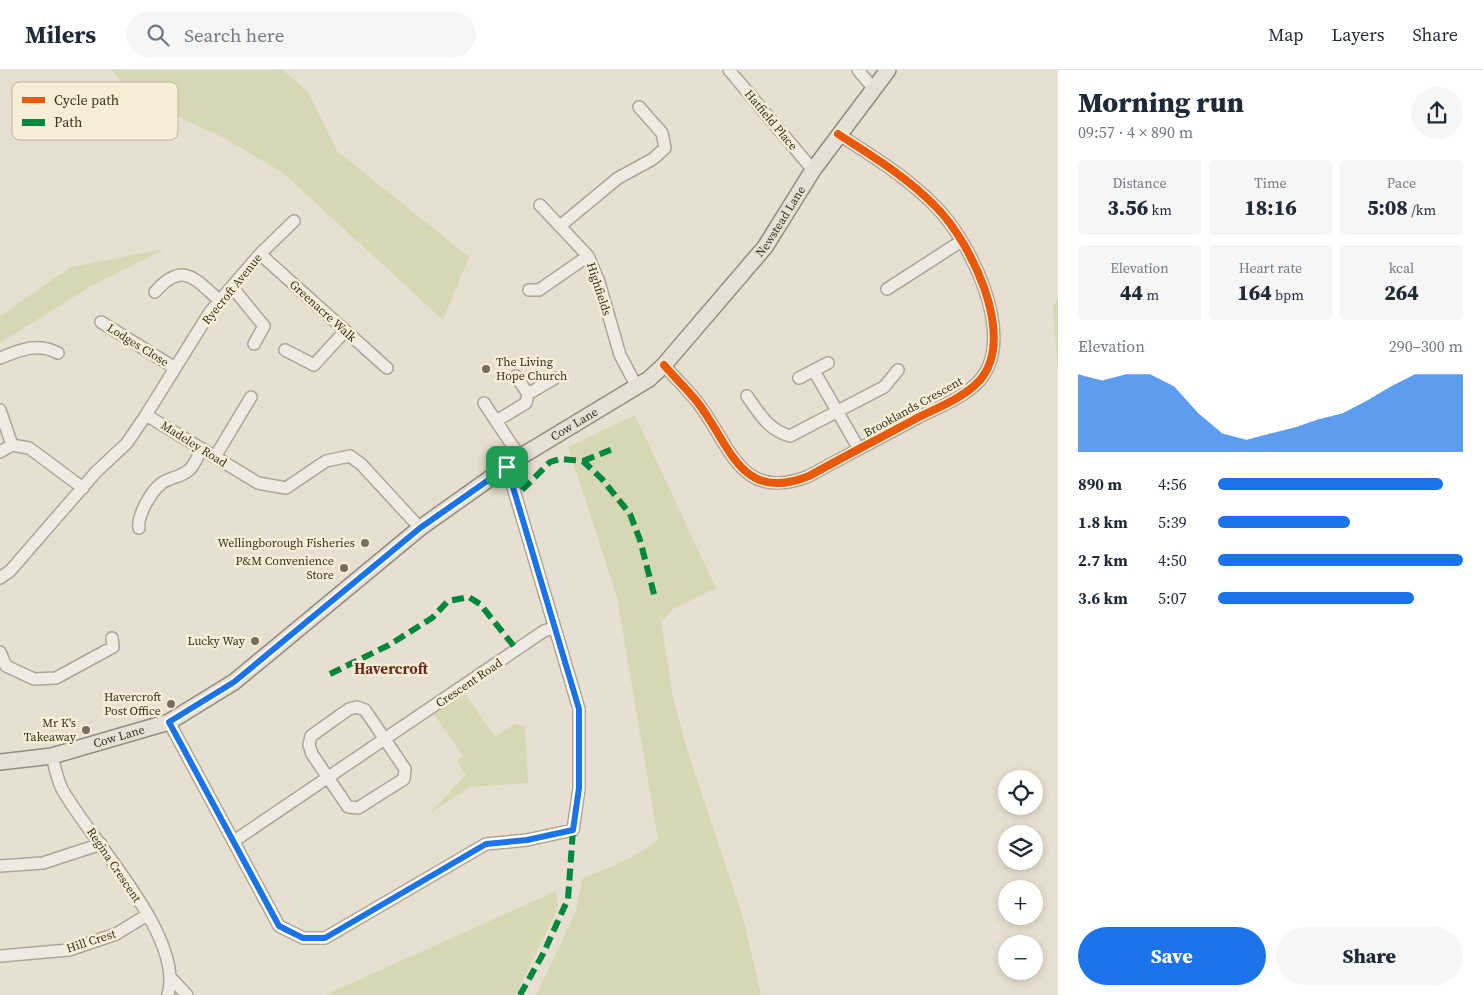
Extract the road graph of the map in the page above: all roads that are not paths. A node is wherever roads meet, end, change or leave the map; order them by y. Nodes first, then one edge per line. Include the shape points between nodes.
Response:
1 (729, 70) edge
2 (858, 70) edge
3 (888, 70) edge
4 (873, 88) junction
5 (640, 107) dead end
6 (838, 134) junction
7 (813, 170) junction
8 (540, 205) dead end
9 (294, 221) dead end
10 (560, 226) junction
11 (960, 242) junction
12 (260, 254) junction
13 (588, 256) junction
14 (232, 287) junction
15 (887, 289) dead end
16 (529, 290) dead end
17 (155, 292) dead end
18 (220, 301) junction
19 (102, 322) dead end
20 (345, 331) junction
21 (254, 344) dead end
22 (285, 350) dead end
23 (58, 353) dead end
24 (0, 358) edge
25 (828, 363) dead end
26 (664, 365) junction
27 (175, 368) junction
28 (389, 370) dead end
29 (814, 370) junction
30 (898, 370) dead end
31 (516, 376) dead end
32 (555, 378) dead end
33 (799, 378) dead end
34 (637, 387) junction
35 (528, 394) junction
36 (253, 396) dead end
37 (747, 396) dead end
38 (484, 403) dead end
39 (0, 410) edge
40 (838, 412) junction
41 (146, 415) junction
42 (496, 422) junction
43 (12, 445) junction
44 (202, 449) junction
45 (859, 449) junction
46 (0, 452) edge
47 (520, 456) junction
48 (216, 457) junction
49 (507, 467) junction
50 (83, 488) junction
51 (139, 528) dead end
52 (420, 528) junction
53 (0, 564) edge
54 (4, 575) edge
55 (553, 628) junction
56 (112, 638) dead end
57 (0, 652) edge
58 (169, 722) junction
59 (385, 739) junction
60 (52, 756) junction
61 (0, 762) edge
62 (328, 777) junction
63 (234, 841) junction
64 (101, 844) junction
65 (0, 866) edge
66 (147, 915) junction
67 (0, 956) edge
68 (170, 977) junction
69 (168, 995) edge
70 (187, 995) edge

1 - 7 street, Hatfield Place
2 - 4 street
3 - 4 main road, Newstead Lane
4 - 6 main road, Newstead Lane
5 - 10 street via 662,133 665,148 653,159 618,178
6 - 7 main road, Newstead Lane
6 - 11 street, Brooklands Crescent via 923,193 949,222
7 - 26 main road, Newstead Lane via 766,247
8 - 10 street, Highfields
9 - 12 street, Ryecroft Avenue
10 - 13 street, Highfields
11 - 15 street
11 - 45 street, Brooklands Crescent via 982,280 993,315 994,333 987,368 971,389
12 - 14 street, Ryecroft Avenue
12 - 20 street, Greenacre Walk
13 - 16 street via 539,290
13 - 34 street, Highfields via 600,282 620,355
14 - 18 street, Ryecroft Avenue
14 - 21 street via 264,326
17 - 18 street via 168,278 188,276
18 - 27 street, Ryecroft Avenue
19 - 27 street, Lodges Close
20 - 22 street via 314,366
20 - 28 street, Greenacre Walk
23 - 24 street via 46,347 24,348
25 - 29 street
26 - 34 main road, Cow Lane
26 - 45 street, Brooklands Crescent via 699,404 736,464 753,477 780,484 794,482
27 - 41 street, Ryecroft Avenue
29 - 33 street
29 - 40 street, Brooklands Crescent
30 - 40 street via 884,386
31 - 35 street
32 - 35 street
34 - 47 main road, Cow Lane
35 - 42 street via 526,403
36 - 48 street
37 - 40 street via 769,427 790,436
38 - 42 street
39 - 43 street
40 - 45 street, Brooklands Crescent
41 - 44 street, Madeley Road
41 - 50 street, Madeley Road
42 - 47 street
43 - 46 street
43 - 50 street via 29,448
44 - 48 street, Madeley Road
44 - 51 street via 190,468 175,479 162,482 140,516
47 - 49 main road, Cow Lane
48 - 52 street, Madeley Road via 258,483 286,488 326,461 350,456
49 - 52 main road, Cow Lane
49 - 55 street
50 - 54 street, Madeley Road
52 - 58 main road, Cow Lane via 234,682
53 - 54 street
55 - 59 street, Crescent Road
55 - 63 street via 579,709 579,788 573,830 527,840 486,844 325,938 303,938 279,926
56 - 57 street via 113,647 56,678 34,679 6,666
58 - 60 main road, Cow Lane
58 - 63 street
59 - 62 street, Crescent Road
59 - 62 street via 364,710 350,709 311,736 312,754
59 - 62 street via 405,769 404,779 358,808 348,807
60 - 61 main road, Cow Lane
60 - 64 street, Regina Crescent via 62,788
62 - 63 street, Crescent Road
64 - 65 street via 42,863
64 - 66 street, Regina Crescent
66 - 67 street, Hill Crest via 116,934 69,950
66 - 68 street, Regina Crescent via 167,956
68 - 69 street, Regina Crescent
68 - 70 street

